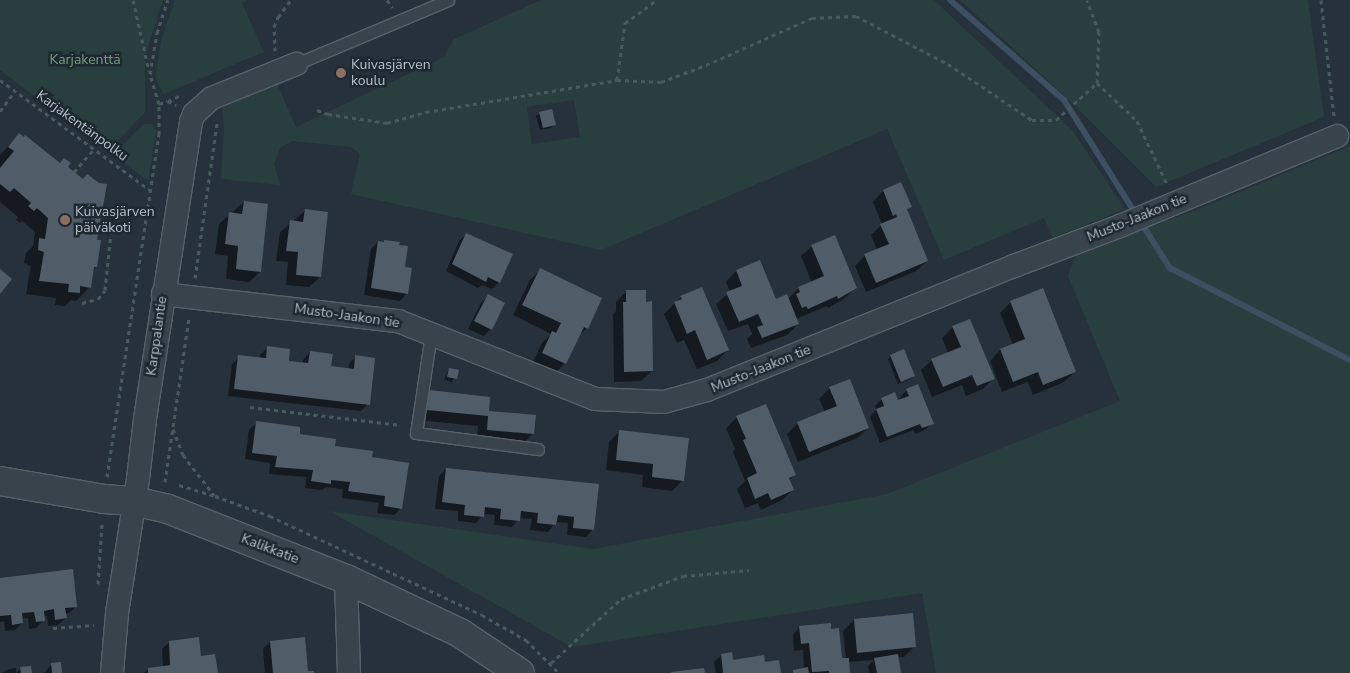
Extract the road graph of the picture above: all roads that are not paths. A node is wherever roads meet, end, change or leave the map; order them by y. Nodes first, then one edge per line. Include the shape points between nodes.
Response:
1 (448, 0) edge
2 (287, 67) joint
3 (1337, 136) road end
4 (163, 294) junction
5 (431, 334) junction
6 (538, 449) dead end
7 (0, 481) edge
8 (134, 501) junction
9 (346, 579) junction
10 (112, 673) edge
11 (349, 673) edge
12 (520, 673) edge

1 - 2 lane
2 - 4 street, Karppalantie via 212,98 194,114
3 - 5 street, Musto-Jaakon tie via 707,390 664,402 595,399
4 - 5 street, Musto-Jaakon tie via 398,321
4 - 8 street, Karppalantie
5 - 6 lane via 416,433
7 - 8 street, Kalikkatie
8 - 9 street, Kalikkatie via 168,509
8 - 10 street, Karppalantie via 116,619
9 - 11 street
9 - 12 street, Kalikkatie via 460,632

